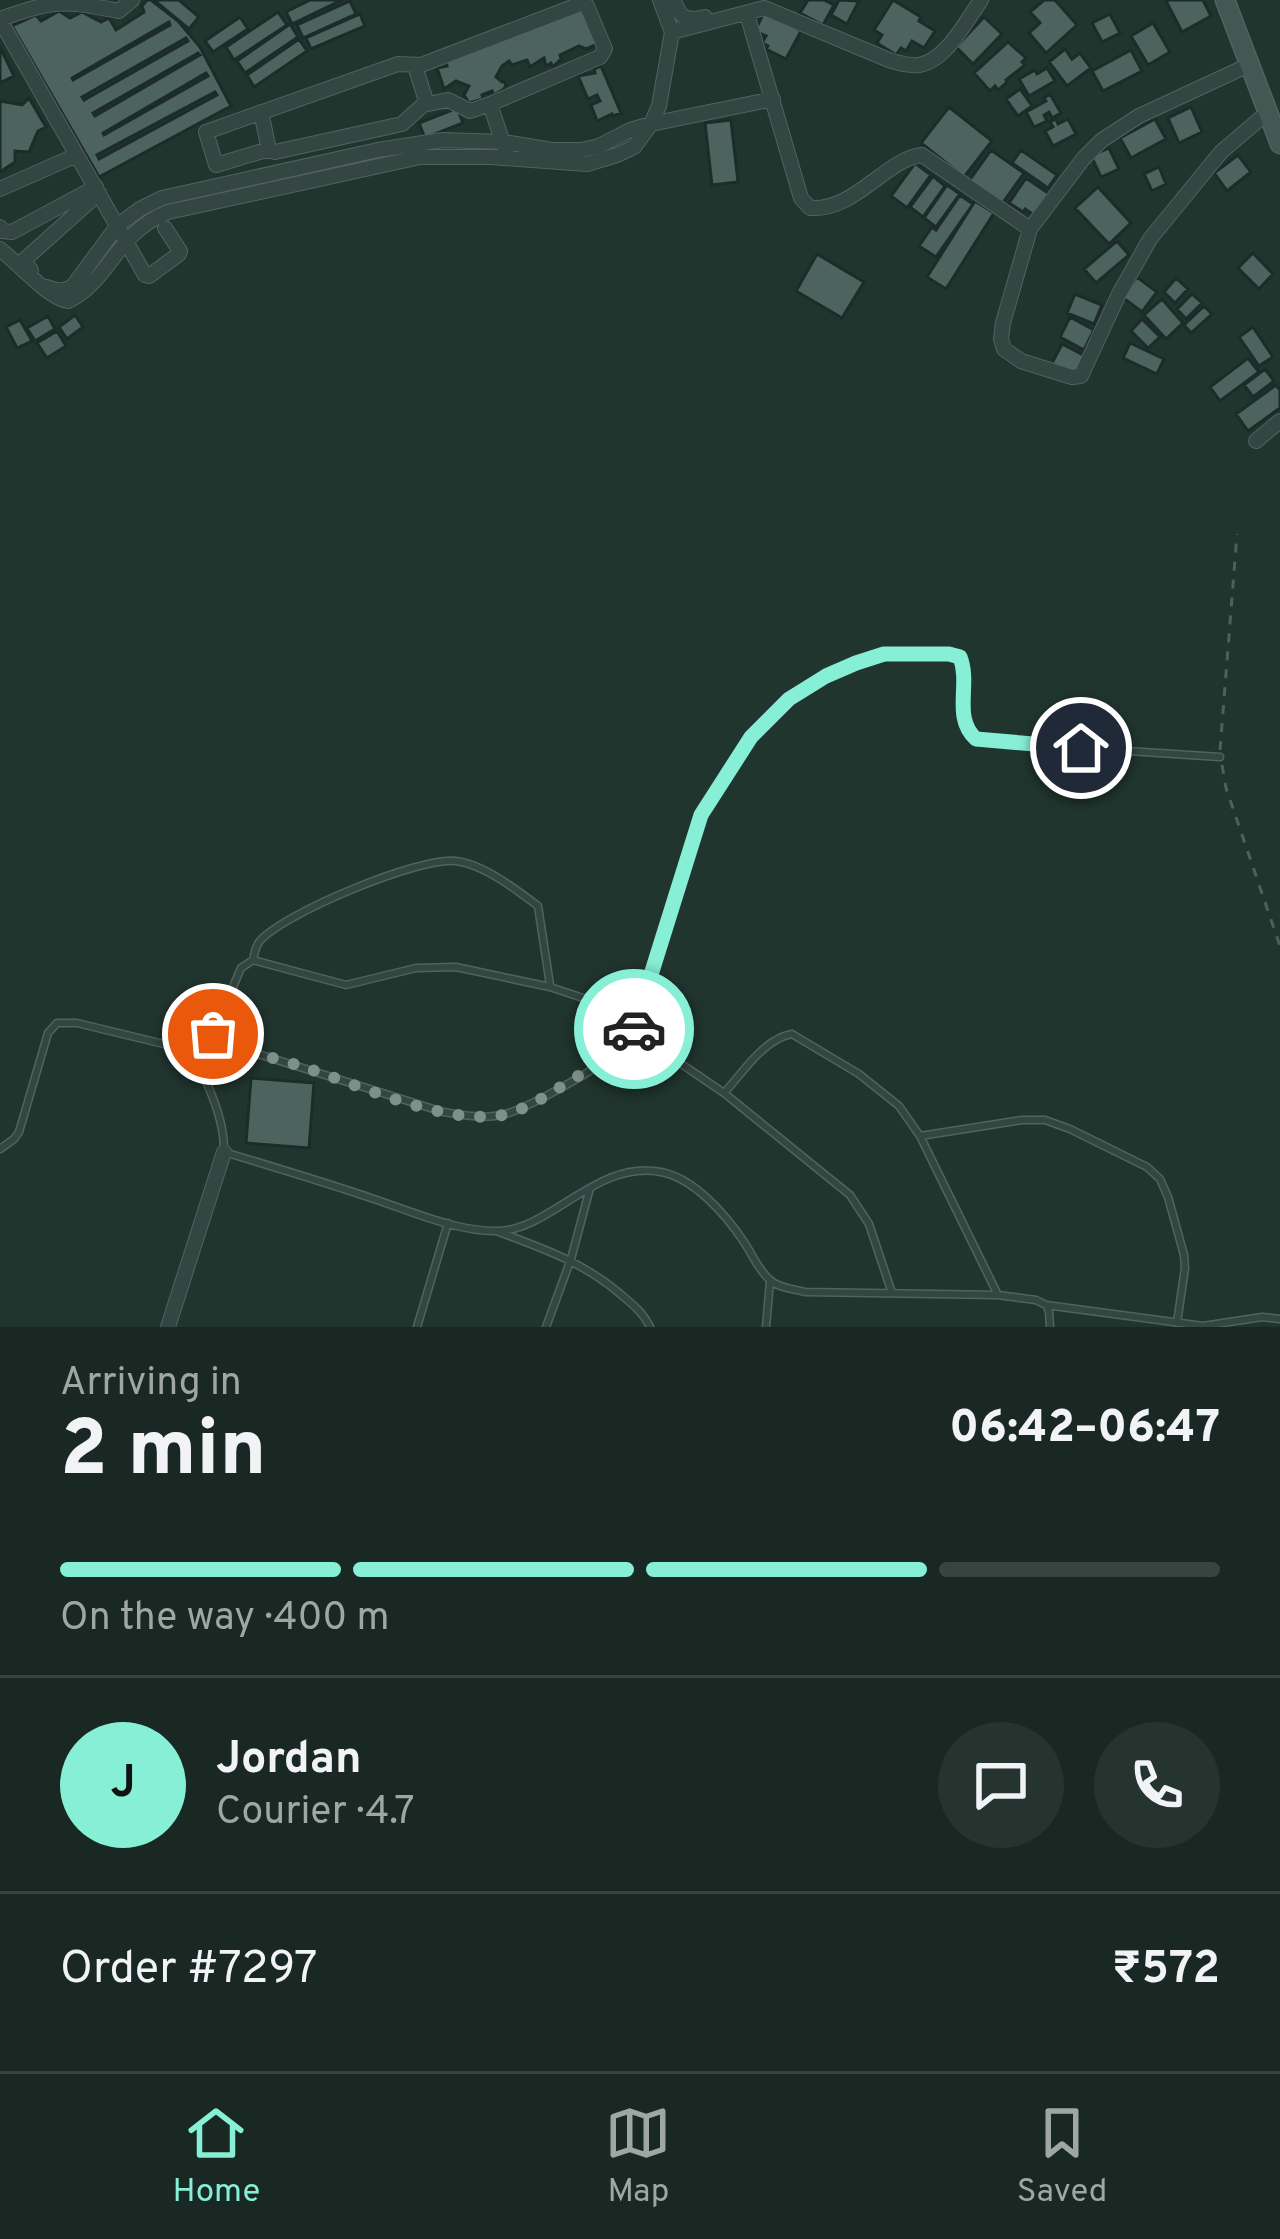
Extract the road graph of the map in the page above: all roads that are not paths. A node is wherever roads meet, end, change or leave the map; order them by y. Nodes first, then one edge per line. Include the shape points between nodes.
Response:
1 (54, 0) edge
2 (132, 0) edge
3 (661, 0) edge
4 (674, 0) edge
5 (981, 0) edge
6 (1225, 0) edge
7 (757, 5) edge
8 (0, 20) edge
9 (672, 32) junction
10 (1251, 64) junction
11 (415, 66) junction
12 (773, 99) junction
13 (427, 104) junction
14 (490, 104) junction
15 (261, 112) junction
16 (1268, 112) junction
17 (651, 124) junction
18 (1280, 144) edge
19 (269, 150) junction
20 (506, 150) junction
21 (77, 155) junction
22 (0, 189) edge
23 (98, 190) junction
24 (205, 197) junction
25 (118, 225) junction
26 (0, 227) edge
27 (165, 227) dead end
28 (1030, 229) junction
29 (125, 241) junction
30 (0, 250) edge
31 (63, 296) junction
32 (1280, 421) edge
33 (1256, 441) dead end
34 (1220, 757) road end
35 (253, 960) junction
36 (550, 987) junction
37 (633, 1032) junction
38 (213, 1034) junction
39 (192, 1048) junction
40 (724, 1093) junction
41 (920, 1136) junction
42 (0, 1149) edge
43 (224, 1153) junction
44 (590, 1187) junction
45 (448, 1223) junction
46 (497, 1231) junction
47 (572, 1259) junction
48 (770, 1281) junction
49 (892, 1293) junction
50 (998, 1295) junction
51 (1046, 1305) junction
52 (1280, 1318) edge
53 (1177, 1323) junction
54 (168, 1327) edge
55 (417, 1327) edge
56 (546, 1327) edge
57 (650, 1327) edge
58 (766, 1327) edge
59 (1050, 1327) edge

1 - 2 street via 119,10
1 - 8 street
3 - 9 street
4 - 7 street via 690,20
5 - 7 street via 933,60 908,65
6 - 10 street
7 - 9 street
7 - 12 street
8 - 21 street
9 - 17 street
10 - 16 street
10 - 28 street via 1102,140
11 - 13 street
11 - 14 street via 587,6 600,57
11 - 15 street via 398,64
12 - 17 street
12 - 28 street via 811,208 849,198 922,155
13 - 14 street via 448,100 470,111
13 - 19 street via 402,124
14 - 20 street
15 - 19 street
15 - 19 street via 206,132 216,165
16 - 18 street
16 - 28 street via 1221,152 1150,239 1081,376 1004,349 1003,323
17 - 20 street via 634,148 587,164
20 - 24 street via 442,140
21 - 22 street
21 - 23 street
23 - 25 street
23 - 26 street via 13,232
23 - 31 street via 23,261
24 - 25 street via 162,199
24 - 29 street via 154,218
25 - 29 street
25 - 31 street
27 - 29 street via 180,251 149,276
29 - 31 street via 82,295
30 - 31 street
32 - 33 street
34 - 37 lane via 976,739 963,722 964,667 949,654 884,654 826,676 751,737 701,815
35 - 36 lane via 336,984 436,966
35 - 36 lane via 256,944 297,913 421,864 457,860 538,906
35 - 38 lane via 241,968
36 - 37 lane via 586,999
37 - 38 lane via 624,1049 499,1116 443,1112
37 - 40 lane
38 - 39 lane
39 - 42 lane via 57,1023 19,1132
39 - 43 lane
40 - 41 lane via 773,1041 792,1034 884,1091
40 - 49 lane via 850,1195 869,1224
41 - 50 lane
41 - 53 lane via 1045,1120 1147,1167 1168,1197 1184,1255
43 - 45 lane
43 - 54 street
44 - 46 lane via 524,1225
44 - 47 lane
44 - 48 lane via 645,1170 677,1177 724,1216
45 - 46 lane
45 - 55 lane
46 - 47 lane
47 - 56 lane
47 - 57 lane
48 - 49 lane via 805,1292
48 - 58 lane
49 - 50 lane
50 - 51 lane
51 - 53 lane
51 - 59 lane
52 - 53 lane

